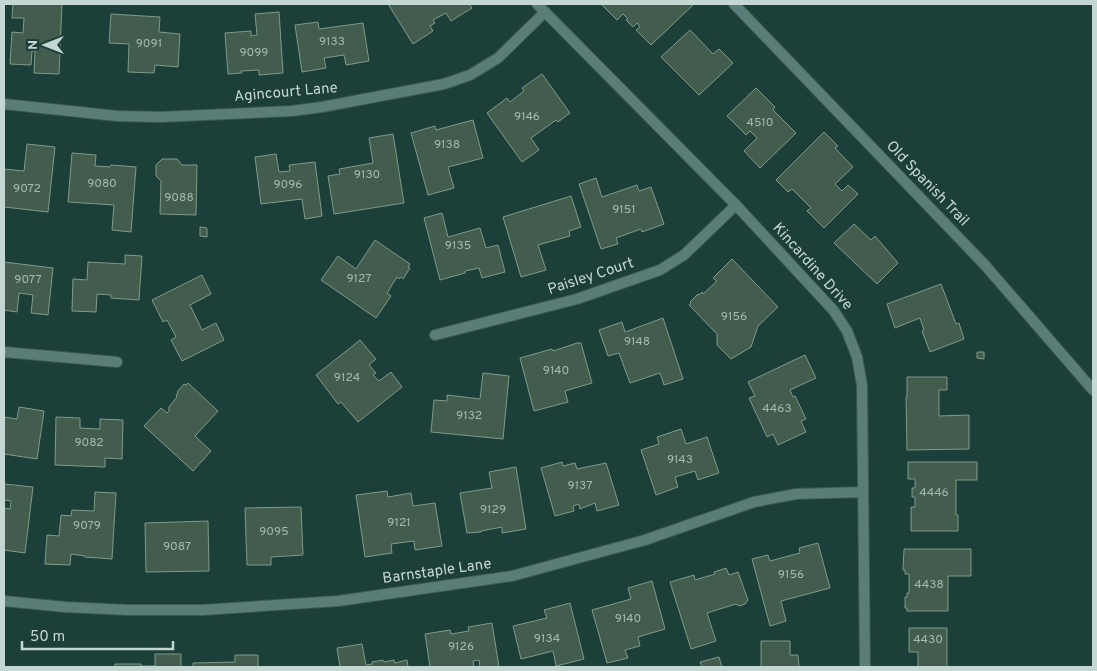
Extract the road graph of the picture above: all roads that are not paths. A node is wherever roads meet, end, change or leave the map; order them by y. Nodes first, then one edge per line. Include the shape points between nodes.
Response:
1 (537, 4) edge
2 (734, 4) edge
3 (545, 12) junction
4 (4, 104) edge
5 (736, 205) junction
6 (434, 335) dead end
7 (4, 352) edge
8 (117, 362) dead end
9 (1093, 390) edge
10 (863, 492) junction
11 (4, 601) edge
12 (865, 667) edge

1 - 3 street, Kincardine Drive
2 - 9 street, Old Spanish Trail via 984,264
3 - 4 street, Agincourt Lane via 498,58 470,75 444,84 322,108 160,117 116,116
3 - 5 street, Kincardine Drive
5 - 6 street, Paisley Court via 684,255 660,270 577,299
5 - 10 street, Kincardine Drive via 834,311 847,331 857,357 862,385
7 - 8 street
10 - 11 street, Barnstaple Lane via 796,494 754,502 645,540 512,576 338,601 202,610 110,609
10 - 12 street, Kincardine Drive

